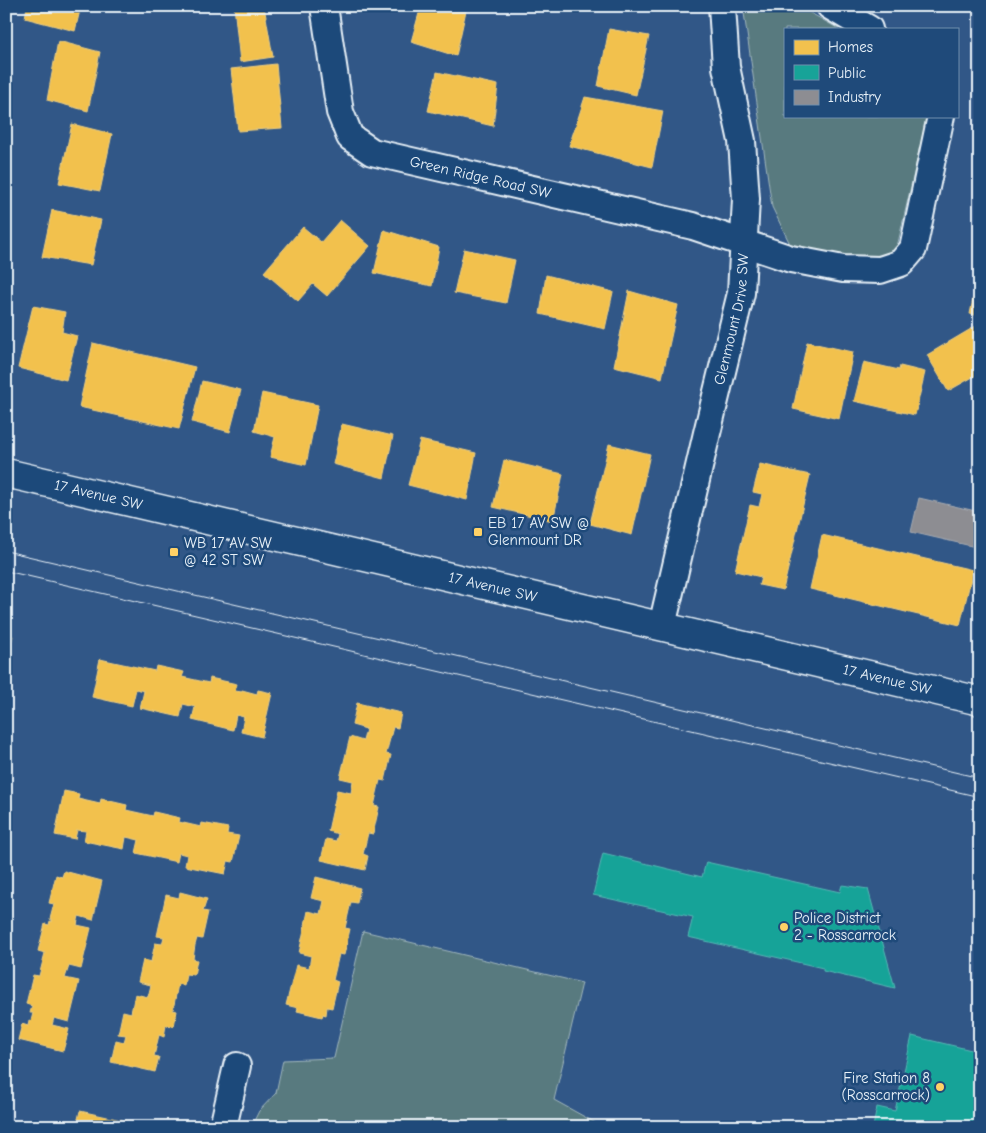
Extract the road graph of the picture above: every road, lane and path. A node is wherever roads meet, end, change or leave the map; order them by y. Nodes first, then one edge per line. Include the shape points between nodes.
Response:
1 (324, 6) edge
2 (722, 6) edge
3 (830, 6) edge
4 (868, 28) edge
5 (940, 118) edge
6 (744, 244) junction
7 (6, 473) edge
8 (662, 626) junction
9 (980, 701) edge
10 (237, 1066) dead end
11 (223, 1127) edge

1 - 6 street, Green Ridge Road SW via 340,112 350,137 372,152 693,226
2 - 6 street, Glenmount Drive SW via 726,67 742,141 746,199
3 - 4 street
5 - 6 street, Green Ridge Road SW via 912,249 901,262 880,270 843,269 791,259
6 - 8 street, Glenmount Drive SW via 741,293
7 - 8 main road, 17 Avenue SW
8 - 9 main road, 17 Avenue SW
10 - 11 street

